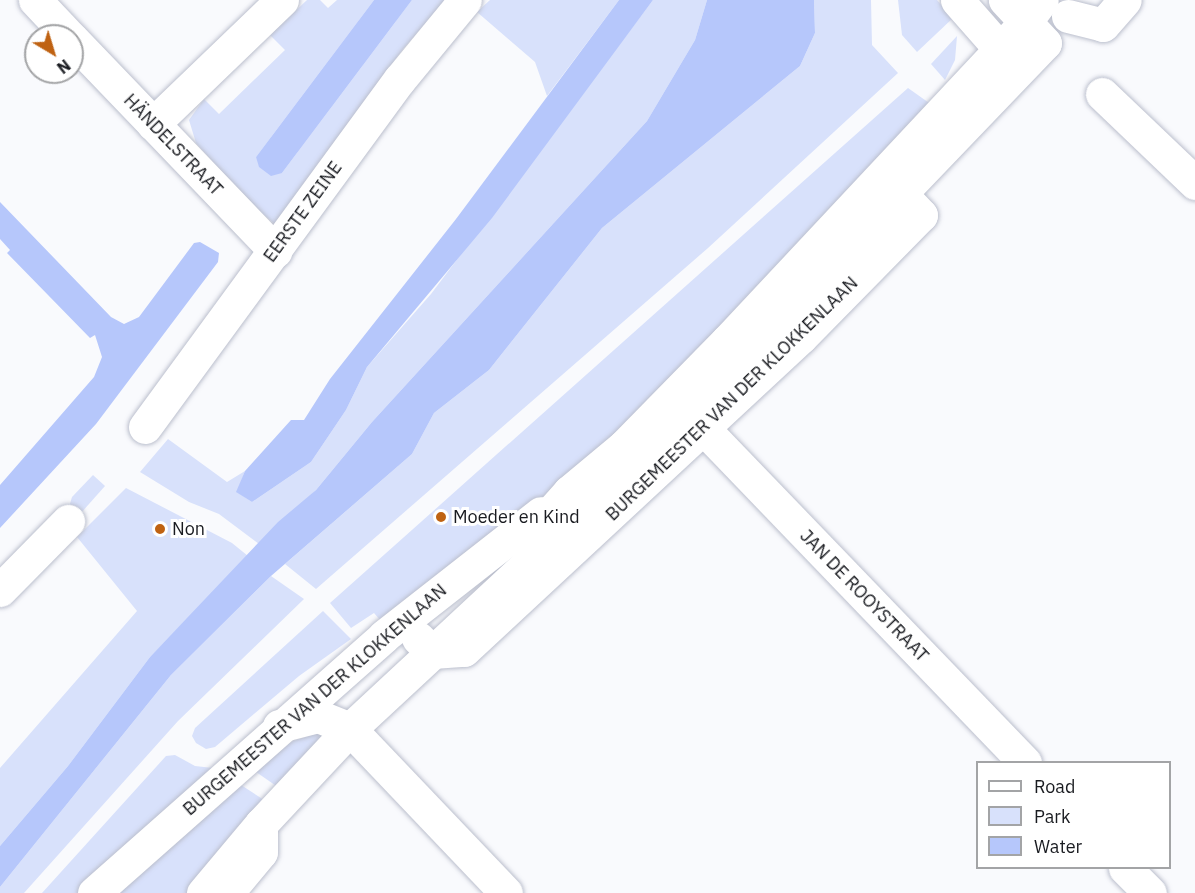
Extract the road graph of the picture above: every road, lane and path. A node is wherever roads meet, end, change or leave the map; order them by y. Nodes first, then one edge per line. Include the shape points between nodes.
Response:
1 (35, 0) edge
2 (282, 0) edge
3 (465, 0) edge
4 (957, 0) edge
5 (1125, 0) edge
6 (1045, 13) edge
7 (57, 24) edge
8 (84, 53) edge
9 (1010, 60) junction
10 (1102, 94) dead end
11 (153, 124) junction
12 (1195, 183) edge
13 (892, 185) junction
14 (275, 251) junction
15 (145, 427) dead end
16 (704, 429) junction
17 (569, 492) junction
18 (68, 520) dead end
19 (0, 590) edge
20 (425, 645) junction
21 (279, 726) junction
22 (350, 729) junction
23 (1023, 761) edge
24 (261, 824) junction
25 (1127, 869) edge
26 (94, 893) edge
27 (203, 893) edge
28 (227, 893) edge
29 (506, 893) edge
30 (1150, 893) edge

1 - 7 street, HÄNDELSTRAAT
2 - 11 street
3 - 14 street, EERSTE ZEINE via 400,79
4 - 9 street
5 - 6 street, BURGEMEESTER VAN DER KLOKKENLAAN via 1103,25
6 - 9 street, BURGEMEESTER VAN DER KLOKKENLAAN
8 - 11 street, HÄNDELSTRAAT
9 - 13 street, BURGEMEESTER VAN DER KLOKKENLAAN
10 - 12 street
11 - 14 street, HÄNDELSTRAAT
13 - 16 street, BURGEMEESTER VAN DER KLOKKENLAAN via 921,215
13 - 17 street, BURGEMEESTER VAN DER KLOKKENLAAN via 624,446
13 - 20 street, BURGEMEESTER VAN DER KLOKKENLAAN via 689,414
14 - 15 street, EERSTE ZEINE
16 - 20 street, BURGEMEESTER VAN DER KLOKKENLAAN via 464,651
16 - 23 street, JAN DE ROOYSTRAAT
17 - 20 street, BURGEMEESTER VAN DER KLOKKENLAAN
17 - 21 street, BURGEMEESTER VAN DER KLOKKENLAAN via 384,636
18 - 19 street
20 - 22 street, BURGEMEESTER VAN DER KLOKKENLAAN
21 - 22 street via 318,716
21 - 26 street, BURGEMEESTER VAN DER KLOKKENLAAN
22 - 24 street, BURGEMEESTER VAN DER KLOKKENLAAN
22 - 29 street
24 - 27 street, BURGEMEESTER VAN DER KLOKKENLAAN
24 - 28 street via 261,852
25 - 30 street

